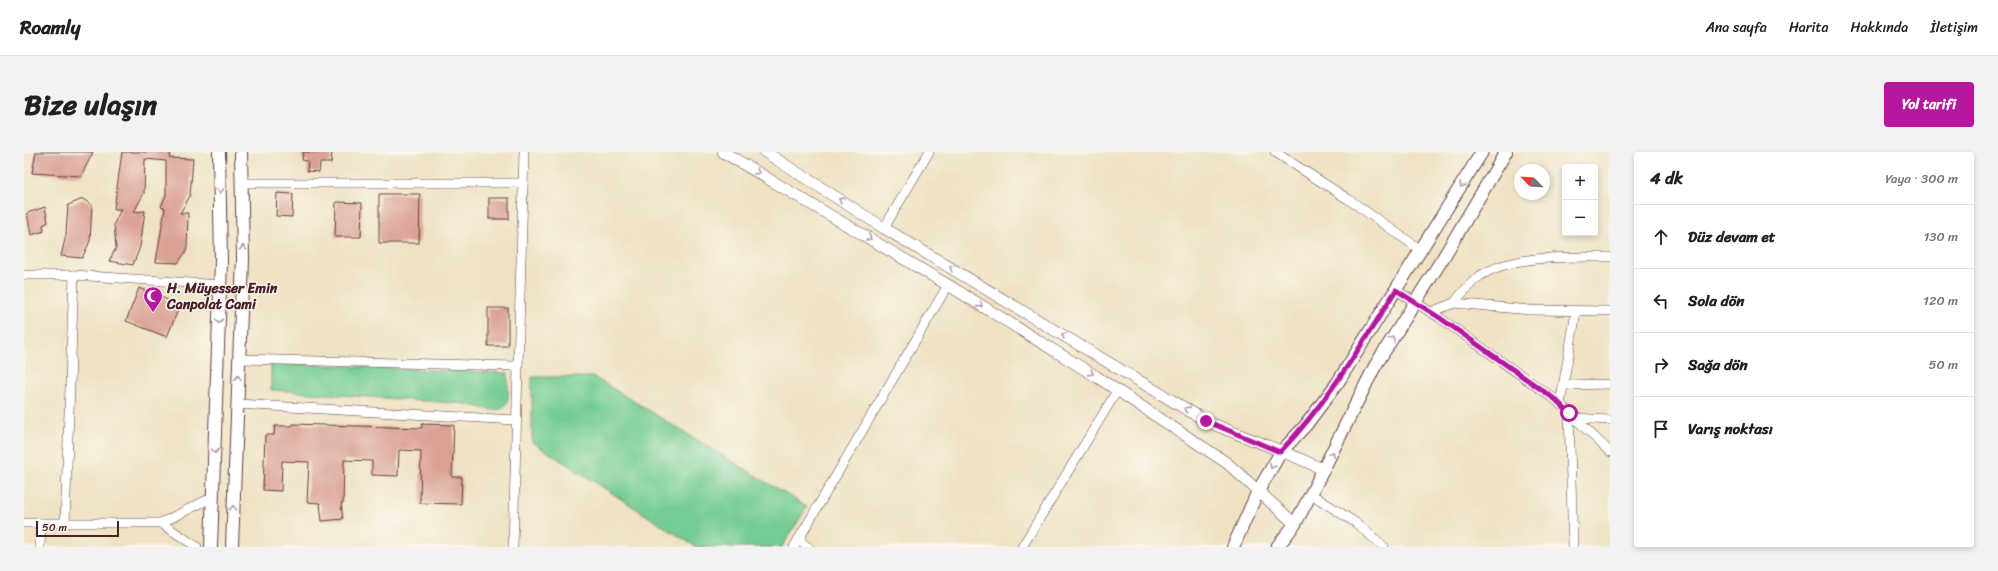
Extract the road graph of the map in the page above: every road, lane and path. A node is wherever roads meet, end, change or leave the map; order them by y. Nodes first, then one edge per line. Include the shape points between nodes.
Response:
1 (219, 152) edge
2 (241, 152) edge
3 (524, 152) edge
4 (723, 152) edge
5 (765, 152) edge
6 (929, 152) edge
7 (1275, 152) edge
8 (1482, 152) edge
9 (1506, 152) edge
10 (242, 183) junction
11 (522, 183) junction
12 (884, 228) junction
13 (1421, 250) junction
14 (1610, 257) edge
15 (24, 274) edge
16 (74, 275) junction
17 (220, 285) junction
18 (948, 285) junction
19 (1396, 290) junction
20 (1415, 302) junction
21 (1454, 303) junction
22 (1610, 311) edge
23 (1431, 312) junction
24 (1576, 312) junction
25 (239, 359) junction
26 (517, 366) junction
27 (1610, 384) edge
28 (1563, 385) junction
29 (1117, 391) junction
30 (238, 404) junction
31 (1560, 404) junction
32 (1571, 416) junction
33 (516, 420) junction
34 (1610, 420) edge
35 (1280, 452) junction
36 (1610, 452) edge
37 (1324, 470) junction
38 (1258, 491) junction
39 (1311, 494) junction
40 (213, 497) junction
41 (65, 522) junction
42 (24, 523) edge
43 (40, 523) junction
44 (161, 523) junction
45 (1296, 524) junction
46 (796, 544) edge
47 (40, 547) edge
48 (197, 547) edge
49 (211, 547) edge
50 (232, 547) edge
51 (513, 547) edge
52 (808, 547) edge
53 (1022, 547) edge
54 (1233, 547) edge
55 (1277, 547) edge
56 (1384, 547) edge
57 (1573, 547) edge

1 -> 17 main road
2 - 10 main road
3 - 11 street
4 -> 18 street
12 -> 5 street
6 - 12 street
7 - 13 street
8 -> 13 main road
9 - 20 main road
10 - 11 street
25 -> 10 main road via 243,259
11 - 26 street
35 -> 12 street via 1206,421
13 - 19 main road
14 - 21 street via 1570,257 1504,265 1479,277
15 - 16 street
16 - 17 street
16 - 41 street
17 -> 40 main road
18 -> 29 street
18 - 46 street
19 - 20 street
19 - 35 main road via 1338,382 1306,425
20 - 23 street
37 -> 20 main road via 1362,390
21 - 23 street
21 - 24 street
22 - 24 street
23 - 31 street
24 - 28 street
25 - 26 street
30 -> 25 main road
26 - 33 street
27 - 28 street
28 - 31 street
29 - 38 street via 1227,463
29 - 53 street
30 - 33 street
50 -> 30 main road
31 - 32 street
32 - 34 street
32 - 36 street
32 - 57 street
33 - 51 street
35 - 37 street
35 -> 38 main road
37 - 39 main road
38 - 45 street
38 - 54 main road
39 - 45 main road
39 - 56 street via 1356,523
40 - 44 street
40 - 49 main road
41 - 43 street
41 - 44 street
42 - 43 street
43 - 47 street
44 - 48 street
45 - 55 main road
46 - 52 street

